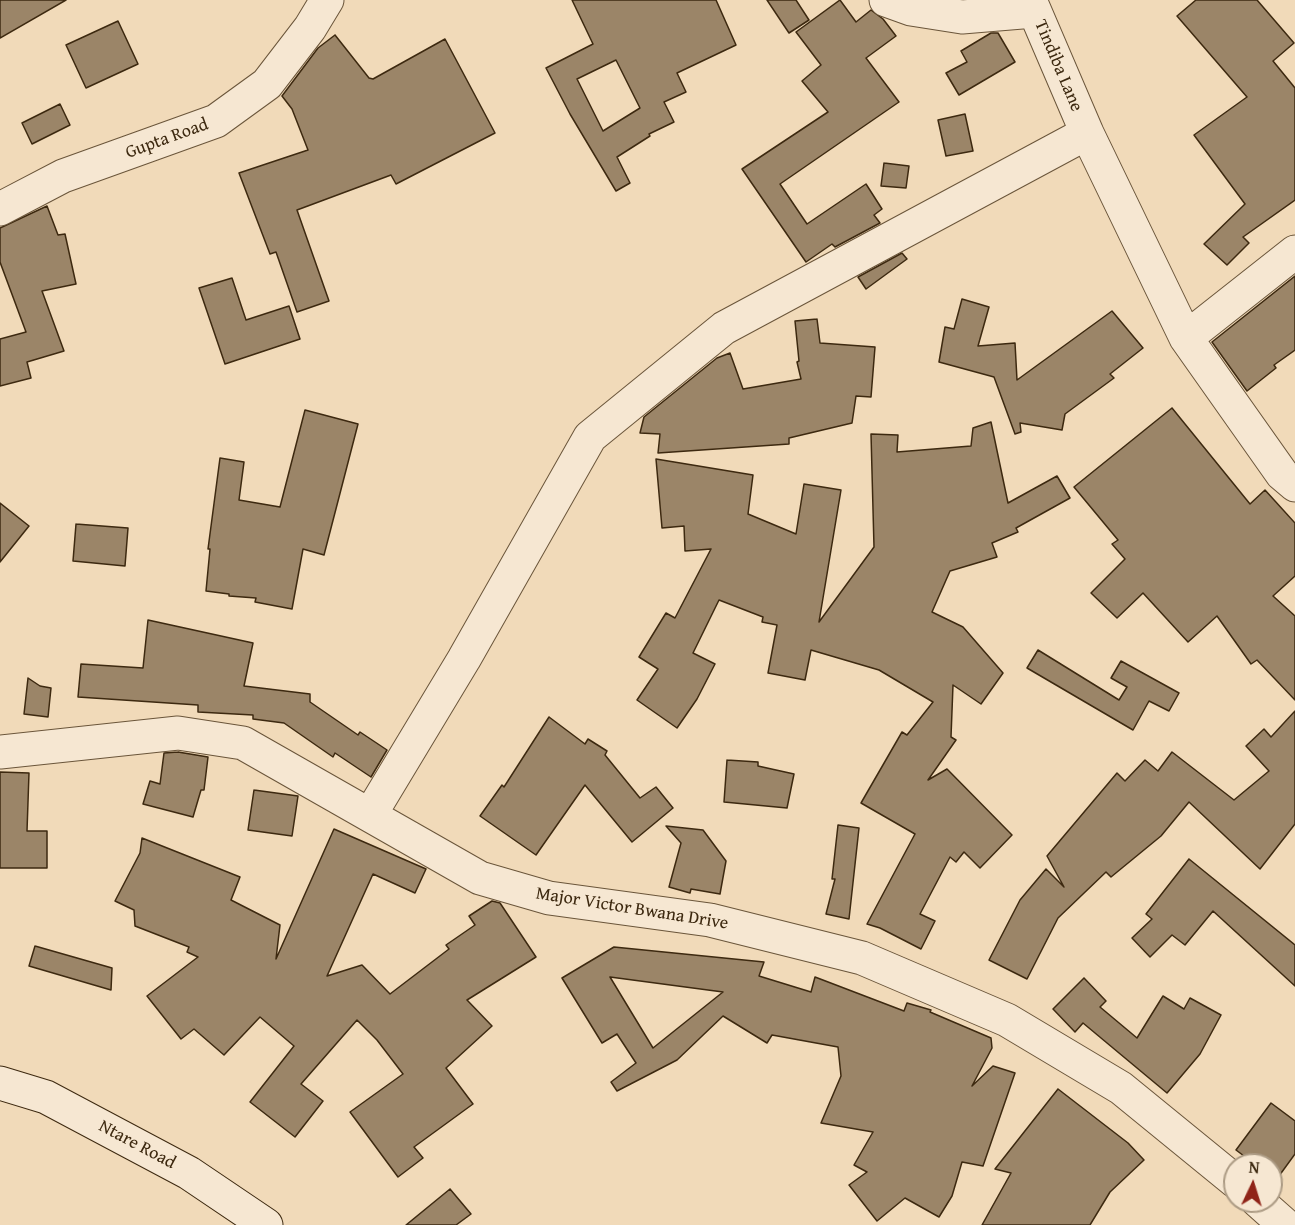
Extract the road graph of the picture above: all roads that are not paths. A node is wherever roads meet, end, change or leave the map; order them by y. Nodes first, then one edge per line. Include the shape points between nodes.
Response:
1 (327, 0) edge
2 (886, 0) edge
3 (1032, 5) edge
4 (1087, 133) junction
5 (0, 209) edge
6 (1295, 252) edge
7 (1186, 338) junction
8 (1295, 485) edge
9 (0, 752) edge
10 (370, 815) junction
11 (0, 1083) edge
12 (1223, 1171) edge
13 (1272, 1213) edge
14 (266, 1225) edge
15 (1285, 1225) edge

1 - 5 street, Gupta Road via 267,84 216,121 63,176
2 - 3 street via 911,9 962,17
3 - 4 street, Tindiba Lane
4 - 7 street, Tindiba Lane
4 - 10 street via 724,328 590,437
6 - 7 street
7 - 8 street, Tindiba Lane via 1282,474
9 - 10 street, Major Victor Bwana Drive via 178,733 243,743
10 - 12 street, Major Victor Bwana Drive via 480,878 549,898 710,920 873,962 1006,1020 1121,1088
11 - 14 street, Ntare Road via 46,1097 169,1162
13 - 15 street

